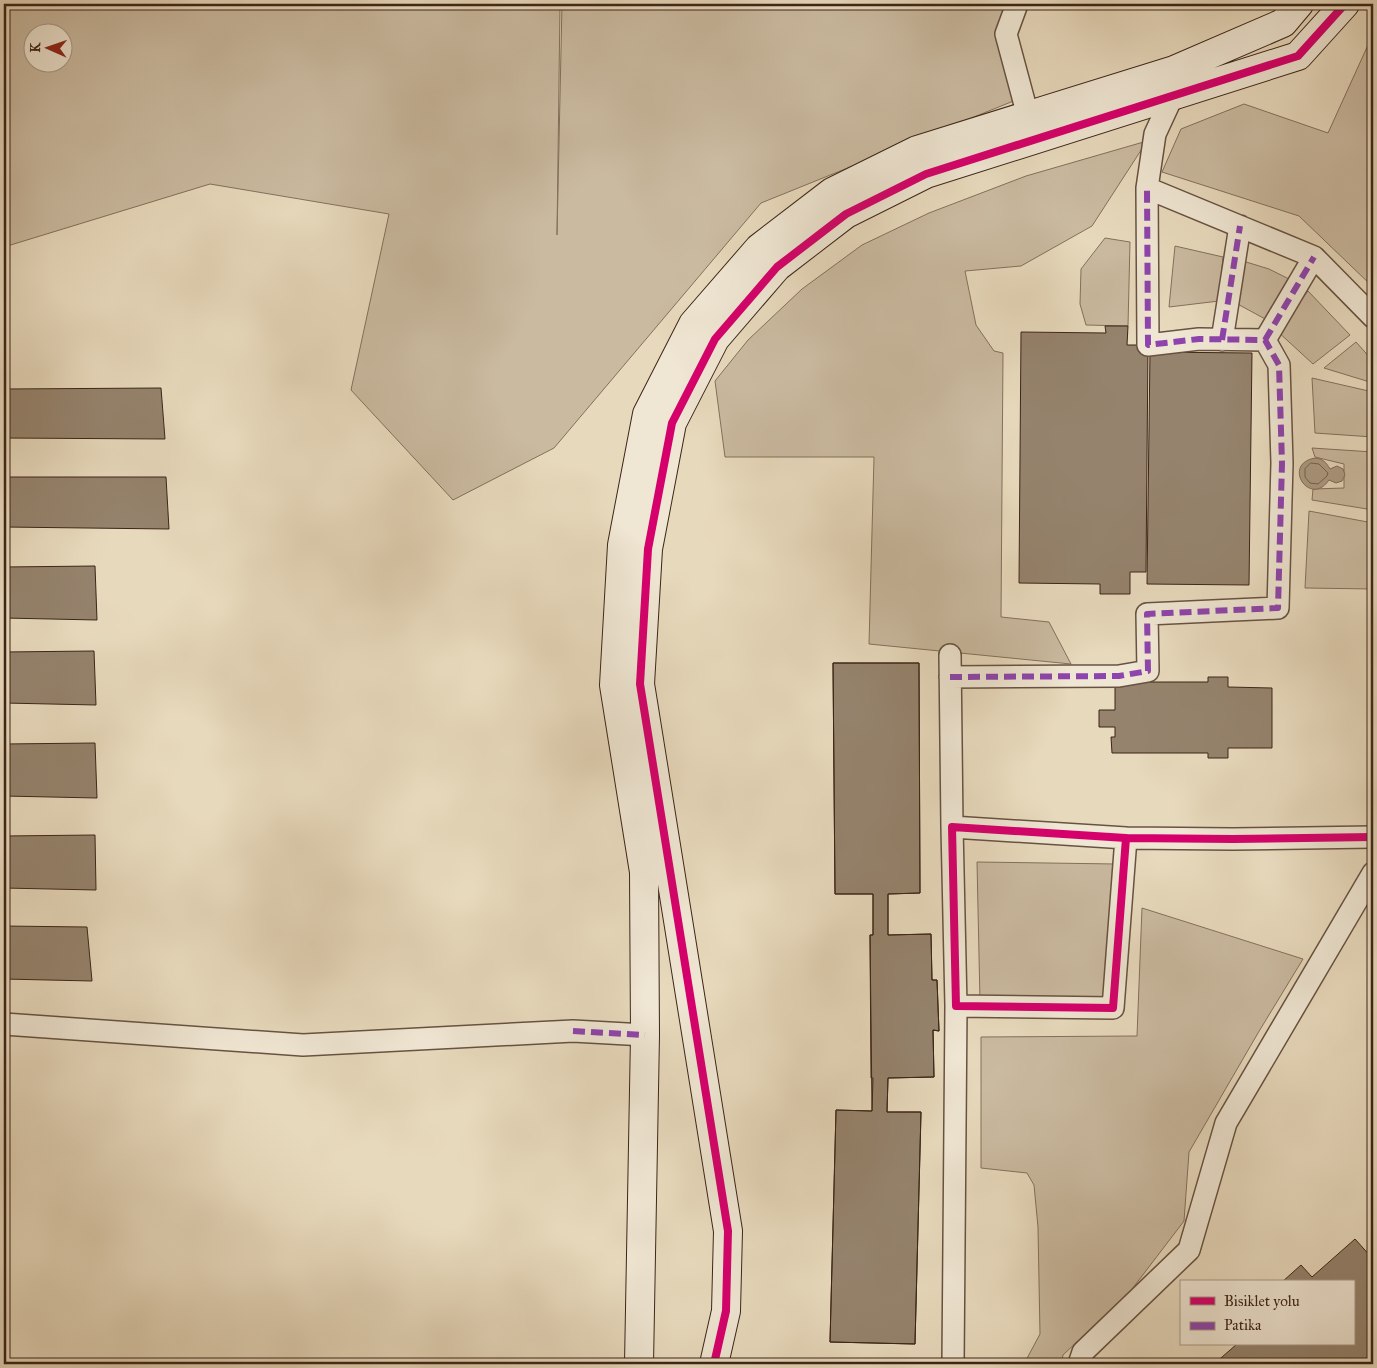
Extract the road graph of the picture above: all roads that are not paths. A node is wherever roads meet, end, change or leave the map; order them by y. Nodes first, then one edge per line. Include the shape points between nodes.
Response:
1 (1017, 4) edge
2 (1299, 4) edge
3 (1345, 4) edge
4 (1174, 82) junction
5 (1028, 116) junction
6 (1147, 188) junction
7 (1240, 226) junction
8 (1314, 257) junction
9 (1373, 317) edge
10 (1222, 340) junction
11 (1265, 340) junction
12 (950, 654) dead end
13 (950, 677) junction
14 (952, 827) junction
15 (1126, 838) junction
16 (1373, 838) edge
17 (1373, 873) edge
18 (956, 1006) junction
19 (4, 1024) edge
20 (645, 1036) junction
21 (639, 1364) edge
22 (714, 1364) edge
23 (953, 1364) edge
24 (1079, 1364) edge

1 - 5 street via 1006,34
2 - 4 street via 1283,23
3 - 4 street via 1298,56
4 - 5 street
4 - 6 street via 1155,134
4 - 22 street via 926,174 846,214 777,267 714,339 672,423 648,549 640,684 728,1231 726,1311
5 - 20 street via 908,154 832,192 759,248 693,324 648,414 622,546 614,685 644,872
6 - 7 street
6 - 10 street via 1148,345 1198,339
7 - 8 street
7 - 10 street
8 - 9 street
8 - 11 street
10 - 11 street
11 - 13 street via 1279,365 1282,464 1278,608 1148,614 1148,671 1119,676
12 - 13 street
13 - 14 street
14 - 15 street
14 - 18 street
15 - 16 street
15 - 18 street via 1113,1008
17 - 24 street via 1226,1123 1189,1250 1083,1352
18 - 23 street
19 - 20 street via 303,1045 573,1031
20 - 21 street

